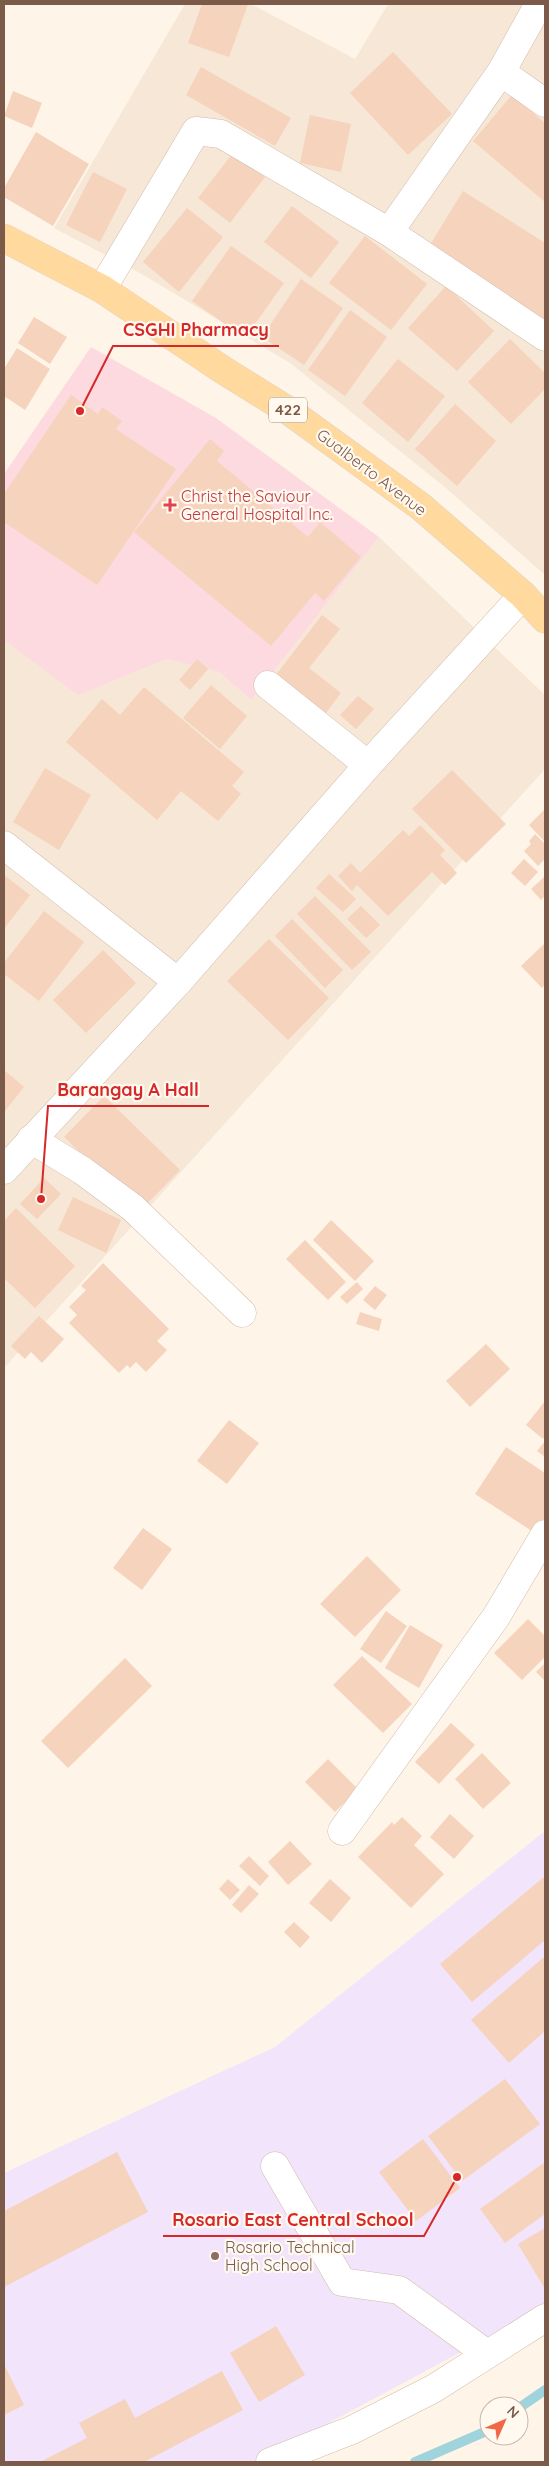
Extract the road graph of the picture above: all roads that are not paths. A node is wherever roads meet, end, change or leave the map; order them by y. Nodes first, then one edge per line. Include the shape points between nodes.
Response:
1 (539, 4) edge
2 (501, 72) junction
3 (545, 102) edge
4 (389, 232) junction
5 (4, 238) edge
6 (102, 289) junction
7 (545, 337) edge
8 (523, 594) junction
9 (545, 619) edge
10 (268, 685) dead end
11 (368, 764) junction
12 (4, 845) edge
13 (178, 982) junction
14 (31, 1139) junction
15 (5, 1166) edge
16 (242, 1313) dead end
17 (545, 1534) edge
18 (342, 1831) dead end
19 (275, 2166) dead end
20 (545, 2318) edge
21 (488, 2354) junction
22 (270, 2462) edge

1 - 2 street
2 - 3 street
2 - 4 street
4 - 6 street via 220,134 196,131
4 - 7 street
5 - 6 main road, Gualberto Avenue / 422
6 - 8 main road, Gualberto Avenue / 422 via 349,453 420,506
8 - 9 main road, Gualberto Avenue / 422
8 - 11 street
10 - 11 street
11 - 13 street
12 - 13 street
13 - 14 street
14 - 15 street
14 - 16 street via 83,1170 133,1208
17 - 18 street via 496,1617
19 - 21 street via 342,2282 399,2290
20 - 21 street
21 - 22 street via 433,2389 360,2426

